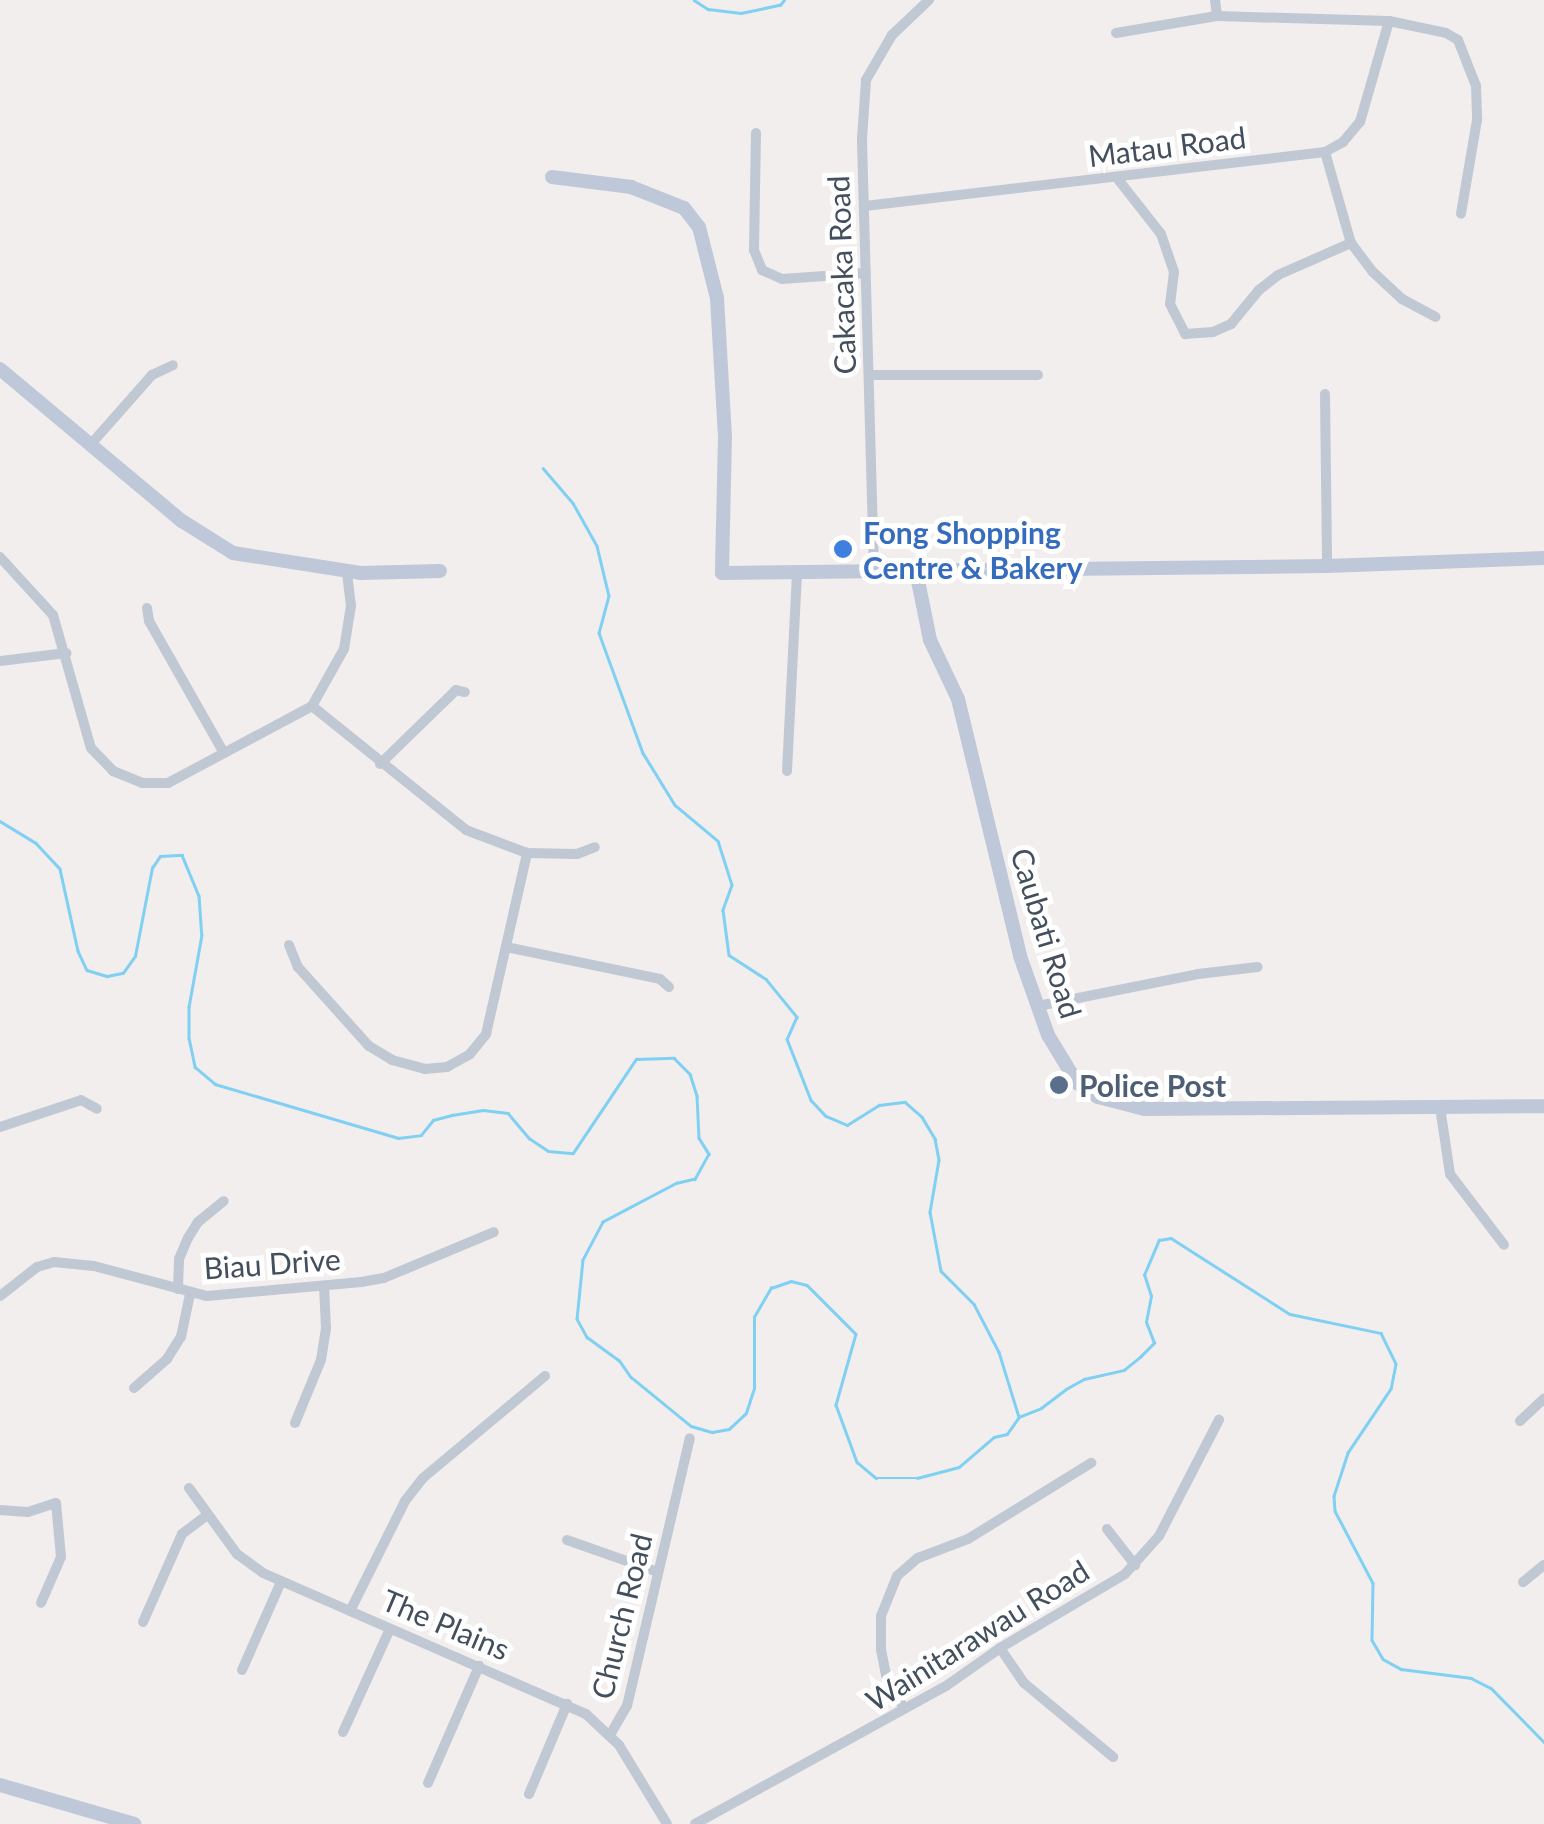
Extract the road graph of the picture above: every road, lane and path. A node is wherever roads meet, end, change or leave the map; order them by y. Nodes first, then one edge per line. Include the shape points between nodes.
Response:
1 (929, 0) edge
2 (1214, 0) edge
3 (1217, 16) junction
4 (1389, 21) junction
5 (1116, 32) dead end
6 (756, 133) dead end
7 (1325, 152) junction
8 (552, 177) dead end
9 (1117, 178) junction
10 (864, 206) junction
11 (1461, 214) dead end
12 (1352, 243) junction
13 (866, 273) junction
14 (1436, 317) dead end
15 (172, 365) dead end
16 (0, 369) edge
17 (869, 375) junction
18 (1038, 375) dead end
19 (1326, 394) dead end
20 (92, 442) junction
21 (0, 556) edge
22 (1544, 558) edge
23 (1326, 566) junction
24 (440, 571) dead end
25 (916, 571) junction
26 (347, 572) junction
27 (797, 572) junction
28 (874, 572) junction
29 (147, 608) dead end
30 (67, 653) junction
31 (0, 660) edge
32 (465, 692) dead end
33 (312, 706) junction
34 (224, 753) junction
35 (380, 764) junction
36 (788, 771) dead end
37 (595, 847) dead end
38 (527, 852) junction
39 (289, 945) dead end
40 (506, 947) junction
41 (1258, 967) dead end
42 (669, 987) dead end
43 (1038, 1006) junction
44 (1544, 1106) edge
45 (1440, 1107) junction
46 (96, 1109) dead end
47 (0, 1127) edge
48 (224, 1201) dead end
49 (494, 1232) dead end
50 (1504, 1245) dead end
51 (324, 1286) junction
52 (178, 1289) junction
53 (190, 1294) junction
54 (0, 1296) edge
55 (545, 1376) dead end
56 (134, 1388) dead end
57 (1544, 1399) edge
58 (1219, 1420) dead end
59 (1520, 1421) dead end
60 (295, 1424) dead end
61 (690, 1438) dead end
62 (1091, 1462) dead end
63 (189, 1488) dead end
64 (0, 1510) edge
65 (206, 1515) junction
66 (1107, 1529) dead end
67 (567, 1540) dead end
68 (1136, 1565) junction
69 (1544, 1565) edge
70 (658, 1572) junction
71 (282, 1582) junction
72 (1523, 1582) dead end
73 (41, 1603) dead end
74 (350, 1611) junction
75 (143, 1622) dead end
76 (390, 1629) junction
77 (1000, 1648) junction
78 (479, 1666) junction
79 (242, 1670) dead end
80 (568, 1704) junction
81 (904, 1709) junction
82 (343, 1732) dead end
83 (610, 1735) junction
84 (1113, 1756) dead end
85 (428, 1783) dead end
86 (0, 1785) edge
87 (529, 1794) dead end
88 (134, 1824) edge
89 (667, 1824) edge
90 (696, 1824) edge

1 - 10 street, Cakacaka Road via 892,35 866,80
2 - 3 street
3 - 4 street
3 - 5 street
4 - 7 street via 1360,122
4 - 11 street via 1446,33 1458,40 1469,62 1477,120
6 - 13 street via 754,250 762,270 782,278
7 - 9 street, Matau Road
7 - 12 street
8 - 27 street via 631,187 684,208 699,228 718,298 722,573
9 - 10 street, Matau Road
9 - 12 street via 1161,234 1174,272 1170,304 1185,334 1231,324 1278,275
10 - 13 street, Cakacaka Road
12 - 14 street via 1402,299
13 - 17 street, Cakacaka Road
15 - 20 street via 152,375
16 - 20 street
17 - 18 street
17 - 28 street, Cakacaka Road
19 - 23 street
20 - 26 street via 182,520 233,553
21 - 30 street via 53,615
22 - 23 street
23 - 25 street
24 - 26 street
25 - 28 street
25 - 43 street, Caubati Road via 930,640 958,699
26 - 33 street via 351,606 344,649
27 - 28 street
27 - 36 street
29 - 34 street
30 - 31 street
30 - 34 street via 91,748 112,771 142,783 168,783
32 - 35 street via 456,690
33 - 34 street
33 - 35 street
35 - 38 street via 466,830
37 - 38 street via 576,854
38 - 40 street
39 - 40 street via 298,967 369,1046 426,1069 470,1054 486,1034
40 - 42 street via 660,979
41 - 43 street
43 - 45 street, Caubati Road via 1078,1083 1117,1104
44 - 45 street, Caubati Road
45 - 50 street via 1450,1174
46 - 47 street via 80,1100
48 - 52 street via 188,1238
49 - 51 street, Biau Drive via 384,1278
51 - 53 street, Biau Drive
51 - 60 street via 321,1360
52 - 53 street, Biau Drive
52 - 54 street, Biau Drive via 54,1262
53 - 56 street via 181,1337
55 - 74 street via 475,1431 405,1501
57 - 59 street
58 - 68 street, Wainitarawau Road via 1159,1536
61 - 70 street, Church Road
62 - 81 street via 897,1576 881,1616 881,1650
63 - 65 street, The Plains
64 - 73 street via 56,1504 61,1557
65 - 71 street, The Plains via 237,1554
65 - 75 street via 182,1534
66 - 68 street
67 - 70 street
68 - 77 street, Wainitarawau Road
69 - 72 street
70 - 83 street, Church Road via 627,1706
71 - 74 street, The Plains
71 - 79 street
74 - 76 street, The Plains
76 - 78 street, The Plains
76 - 82 street
77 - 81 street, Wainitarawau Road
77 - 84 street via 1024,1683
78 - 80 street, The Plains
78 - 85 street
80 - 83 street, The Plains
80 - 87 street
81 - 90 street, Wainitarawau Road
83 - 89 street, The Plains
86 - 88 street

